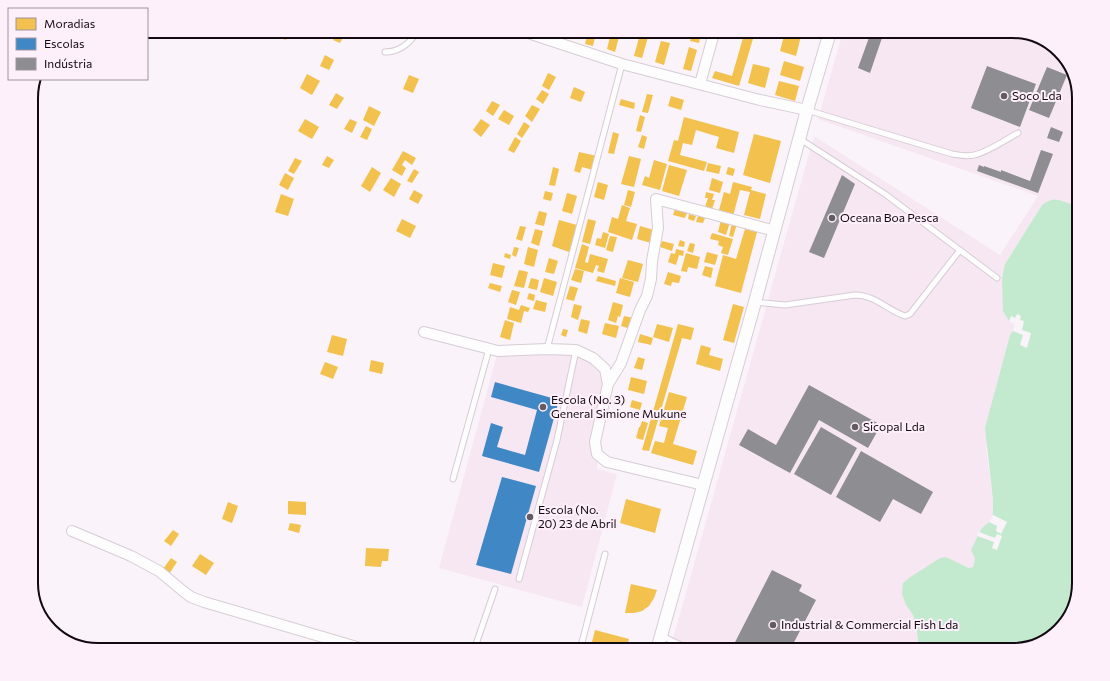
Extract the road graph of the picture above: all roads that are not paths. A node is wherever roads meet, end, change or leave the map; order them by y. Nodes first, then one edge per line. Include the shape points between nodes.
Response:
1 (413, 38) edge
2 (557, 38) edge
3 (713, 38) edge
4 (828, 38) edge
5 (385, 52) dead end
6 (622, 64) junction
7 (700, 84) junction
8 (807, 110) junction
9 (1018, 133) dead end
10 (800, 139) junction
11 (775, 231) junction
12 (960, 250) junction
13 (997, 278) dead end
14 (756, 302) junction
15 (424, 332) dead end
16 (547, 348) junction
17 (489, 349) junction
18 (576, 350) junction
19 (608, 384) junction
20 (453, 479) dead end
21 (703, 485) junction
22 (72, 531) dead end
23 (605, 554) dead end
24 (519, 579) dead end
25 (495, 590) dead end
26 (661, 636) junction
27 (343, 643) edge
28 (476, 643) edge
29 (582, 643) edge
30 (659, 643) edge
31 (676, 643) edge

1 - 5 lane via 400,49
2 - 6 street
3 - 7 street
4 - 8 street
6 - 7 street
6 - 16 lane
7 - 8 street
8 - 9 lane via 966,156 982,153
8 - 10 street
10 - 11 street
10 - 12 lane via 885,194
11 - 14 street
11 - 19 street via 656,199 658,228 652,261 652,279 621,363
12 - 13 lane
12 - 14 lane via 910,314 905,316 864,295 785,305
14 - 21 street
15 - 17 street
16 - 17 street via 498,351
16 - 18 street
17 - 20 lane
18 - 19 street via 594,358 605,369
18 - 24 lane via 557,440
19 - 21 street via 595,442 597,454 607,462
21 - 26 street
22 - 27 street via 159,571 191,597
23 - 29 lane
25 - 28 lane
26 - 30 street
26 - 31 lane

